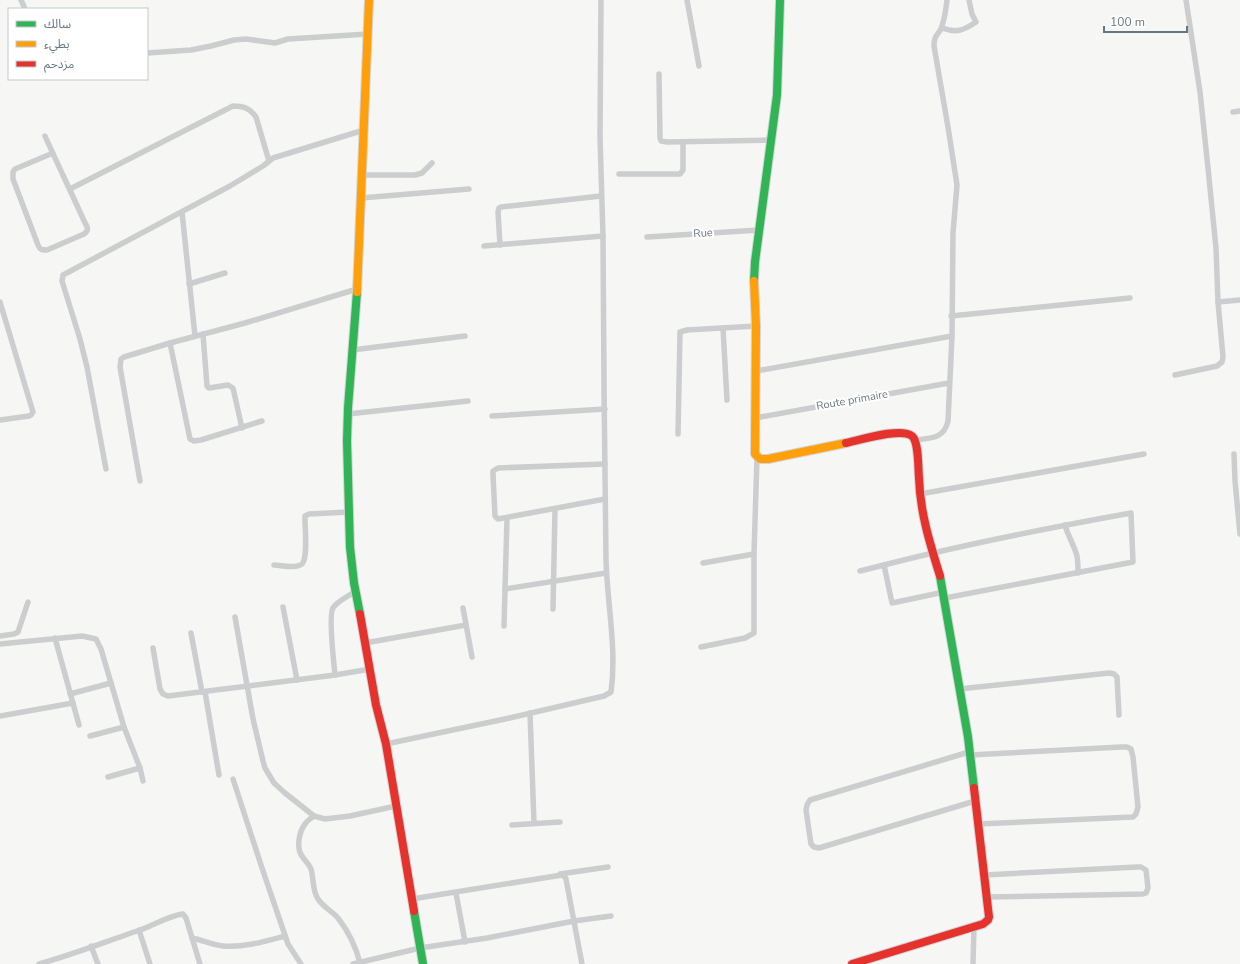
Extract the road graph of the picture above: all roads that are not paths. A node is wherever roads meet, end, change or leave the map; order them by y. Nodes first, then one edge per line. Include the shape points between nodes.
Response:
1 (369, 0) edge
2 (601, 0) edge
3 (687, 0) edge
4 (780, 0) edge
5 (946, 0) edge
6 (969, 0) edge
7 (1186, 0) edge
8 (942, 28) junction
9 (368, 34) junction
10 (148, 53) edge
11 (699, 66) dead end
12 (659, 74) dead end
13 (1240, 111) edge
14 (1233, 112) dead end
15 (364, 130) junction
16 (45, 136) dead end
17 (770, 140) junction
18 (683, 142) junction
19 (53, 153) junction
20 (269, 161) junction
21 (432, 163) dead end
22 (619, 174) dead end
23 (362, 175) junction
24 (70, 189) junction
25 (469, 189) dead end
26 (601, 196) junction
27 (361, 198) junction
28 (182, 212) junction
29 (759, 230) junction
30 (603, 236) junction
31 (647, 237) dead end
32 (500, 245) junction
33 (484, 246) dead end
34 (224, 273) dead end
35 (189, 284) junction
36 (357, 289) junction
37 (1130, 298) dead end
38 (1240, 300) edge
39 (0, 302) edge
40 (1218, 302) junction
41 (951, 316) junction
42 (2, 320) edge
43 (756, 326) junction
44 (723, 328) junction
45 (203, 334) junction
46 (195, 336) junction
47 (465, 336) dead end
48 (952, 336) junction
49 (170, 342) junction
50 (352, 350) junction
51 (756, 371) junction
52 (1175, 375) dead end
53 (949, 383) junction
54 (727, 400) dead end
55 (468, 401) dead end
56 (605, 409) junction
57 (348, 414) junction
58 (492, 416) dead end
59 (755, 418) junction
60 (0, 420) edge
61 (262, 421) dead end
62 (242, 428) junction
63 (678, 434) dead end
64 (915, 440) junction
65 (1144, 454) dead end
66 (1234, 454) dead end
67 (757, 457) junction
68 (605, 464) junction
69 (106, 469) dead end
70 (140, 481) dead end
71 (920, 494) junction
72 (605, 500) junction
73 (555, 509) junction
74 (349, 512) junction
75 (508, 518) junction
76 (1065, 525) junction
77 (1240, 534) edge
78 (933, 552) junction
79 (754, 554) junction
80 (703, 563) dead end
81 (274, 565) dead end
82 (884, 565) junction
83 (860, 571) dead end
84 (606, 573) junction
85 (1078, 573) junction
86 (553, 582) junction
87 (505, 589) junction
88 (356, 591) junction
89 (944, 595) junction
90 (28, 602) dead end
91 (283, 607) dead end
92 (463, 608) dead end
93 (553, 609) dead end
94 (235, 617) dead end
95 (466, 625) junction
96 (504, 626) dead end
97 (191, 633) dead end
98 (0, 636) edge
99 (55, 638) junction
100 (365, 643) junction
101 (0, 644) edge
102 (701, 647) dead end
103 (154, 648) dead end
104 (472, 657) dead end
105 (370, 669) junction
106 (335, 675) junction
107 (298, 680) junction
108 (111, 683) junction
109 (248, 686) junction
110 (959, 689) junction
111 (203, 692) junction
112 (70, 694) junction
113 (73, 703) junction
114 (530, 713) junction
115 (1119, 715) dead end
116 (0, 716) edge
117 (79, 725) dead end
118 (124, 727) junction
119 (90, 736) dead end
120 (386, 744) junction
121 (969, 753) junction
122 (140, 768) junction
123 (219, 775) dead end
124 (108, 777) dead end
125 (233, 779) dead end
126 (143, 781) dead end
127 (975, 802) junction
128 (396, 806) junction
129 (314, 816) junction
130 (560, 822) dead end
131 (534, 823) junction
132 (978, 824) junction
133 (512, 825) dead end
134 (608, 867) dead end
135 (556, 875) junction
136 (985, 875) junction
137 (456, 893) junction
138 (987, 897) junction
139 (412, 900) junction
140 (611, 916) dead end
141 (574, 921) junction
142 (974, 926) junction
143 (139, 930) junction
144 (285, 936) junction
145 (192, 938) junction
146 (465, 942) junction
147 (91, 946) junction
148 (420, 948) junction
149 (869, 962) edge
150 (45, 963) edge
151 (360, 963) junction
152 (39, 964) edge
153 (98, 964) edge
154 (150, 964) edge
155 (200, 964) edge
156 (302, 964) edge
157 (353, 964) edge
158 (423, 964) edge
159 (582, 964) edge
160 (852, 964) edge
161 (973, 964) edge

1 - 9 street
2 - 26 street
3 - 11 street
4 - 17 street via 776,95
5 - 8 street
6 - 8 street via 976,22 952,32
7 - 40 street via 1200,92 1216,242
8 - 41 street via 934,37 934,46 957,185
9 - 10 street via 288,39 275,43 234,40 191,50
9 - 15 street
12 - 18 street via 660,138 663,142
13 - 14 street
15 - 20 street
15 - 23 street
16 - 19 street
17 - 18 street
17 - 29 street
18 - 22 street via 683,170 680,174
19 - 24 street
19 - 24 street via 15,169 12,174 42,250 48,250 87,232 88,228
20 - 24 street via 256,117 248,109 233,106
20 - 28 street
21 - 23 street via 415,176
23 - 27 street
25 - 27 street
26 - 30 street
26 - 32 street via 501,207 498,212
27 - 36 street
28 - 35 street
28 - 69 street via 68,272 62,278 87,366
29 - 31 street, Rue
29 - 43 street via 754,278
30 - 32 street
30 - 56 street
32 - 33 street
34 - 35 street
35 - 46 street
36 - 45 street
36 - 50 street
37 - 41 street
38 - 40 street
39 - 42 street
40 - 52 street via 1222,362 1216,366
41 - 48 street
42 - 60 street via 33,412 29,416
43 - 44 street
43 - 51 street
44 - 54 street
44 - 63 street via 680,332
45 - 46 street
45 - 62 street via 207,386 213,389 228,386 233,388
46 - 49 street
47 - 50 street
48 - 51 street
48 - 53 street
49 - 62 street via 190,439 201,440
49 - 70 street via 124,357 119,363
50 - 57 street
51 - 59 street
53 - 59 street, Route primaire
53 - 64 street via 948,421 945,430 941,435
55 - 57 street
56 - 58 street
56 - 68 street
57 - 74 street
59 - 67 street via 754,450
61 - 62 street
64 - 67 street via 905,433 896,433 768,459
64 - 71 street
65 - 71 street
66 - 77 street
67 - 79 street
68 - 72 street
68 - 75 street via 495,469 495,516 498,519
71 - 78 street
72 - 73 street
72 - 84 street
73 - 75 street
73 - 86 street
74 - 81 street via 305,516 306,552 303,562 295,566
74 - 88 street via 350,547
75 - 87 street
76 - 78 street
76 - 85 street via 1077,558
76 - 85 street via 1131,514 1133,562
78 - 82 street
78 - 89 street
79 - 80 street
79 - 102 street via 754,633 746,638
82 - 83 street
82 - 89 street via 892,604
84 - 86 street
84 - 114 street via 612,665 611,693
85 - 89 street
86 - 87 street
86 - 93 street
87 - 96 street
88 - 100 street
88 - 106 street via 337,604 332,611
89 - 110 street
90 - 98 street via 18,632
91 - 107 street
92 - 95 street
94 - 109 street
95 - 100 street
95 - 104 street
97 - 111 street
99 - 101 street
99 - 108 street via 82,636 96,639
99 - 112 street
100 - 105 street
103 - 111 street via 163,694 168,696
105 - 106 street
105 - 120 street
106 - 107 street
107 - 109 street
108 - 112 street
108 - 118 street
109 - 111 street
109 - 129 street via 253,719 269,775 285,793
110 - 115 street via 1109,673 1116,677
110 - 121 street
111 - 123 street
112 - 113 street
113 - 116 street
113 - 117 street
114 - 120 street
114 - 131 street
118 - 119 street
118 - 122 street
120 - 128 street
121 - 127 street
121 - 127 street via 810,800 806,810 811,844 819,848
121 - 132 street via 1127,747 1133,757 1138,807 1133,817
122 - 124 street
122 - 126 street
125 - 144 street
127 - 132 street
128 - 129 street via 334,819
128 - 139 street
129 - 151 street via 305,823 301,832 301,855 311,870 317,898 338,918 356,949
130 - 131 street
131 - 133 street
132 - 136 street
134 - 135 street
135 - 137 street
135 - 141 street via 565,876
136 - 138 street
136 - 138 street via 1137,866 1146,870 1148,888 1143,894
137 - 139 street
137 - 146 street
138 - 142 street via 988,920
139 - 148 street
140 - 141 street
141 - 146 street
141 - 159 street
142 - 149 street
142 - 161 street
143 - 145 street via 183,914
143 - 147 street
143 - 154 street
144 - 145 street via 265,942 230,946
144 - 156 street
145 - 155 street
146 - 148 street
147 - 150 street
147 - 153 street
148 - 151 street
148 - 158 street
149 - 160 street
150 - 152 street
151 - 157 street

